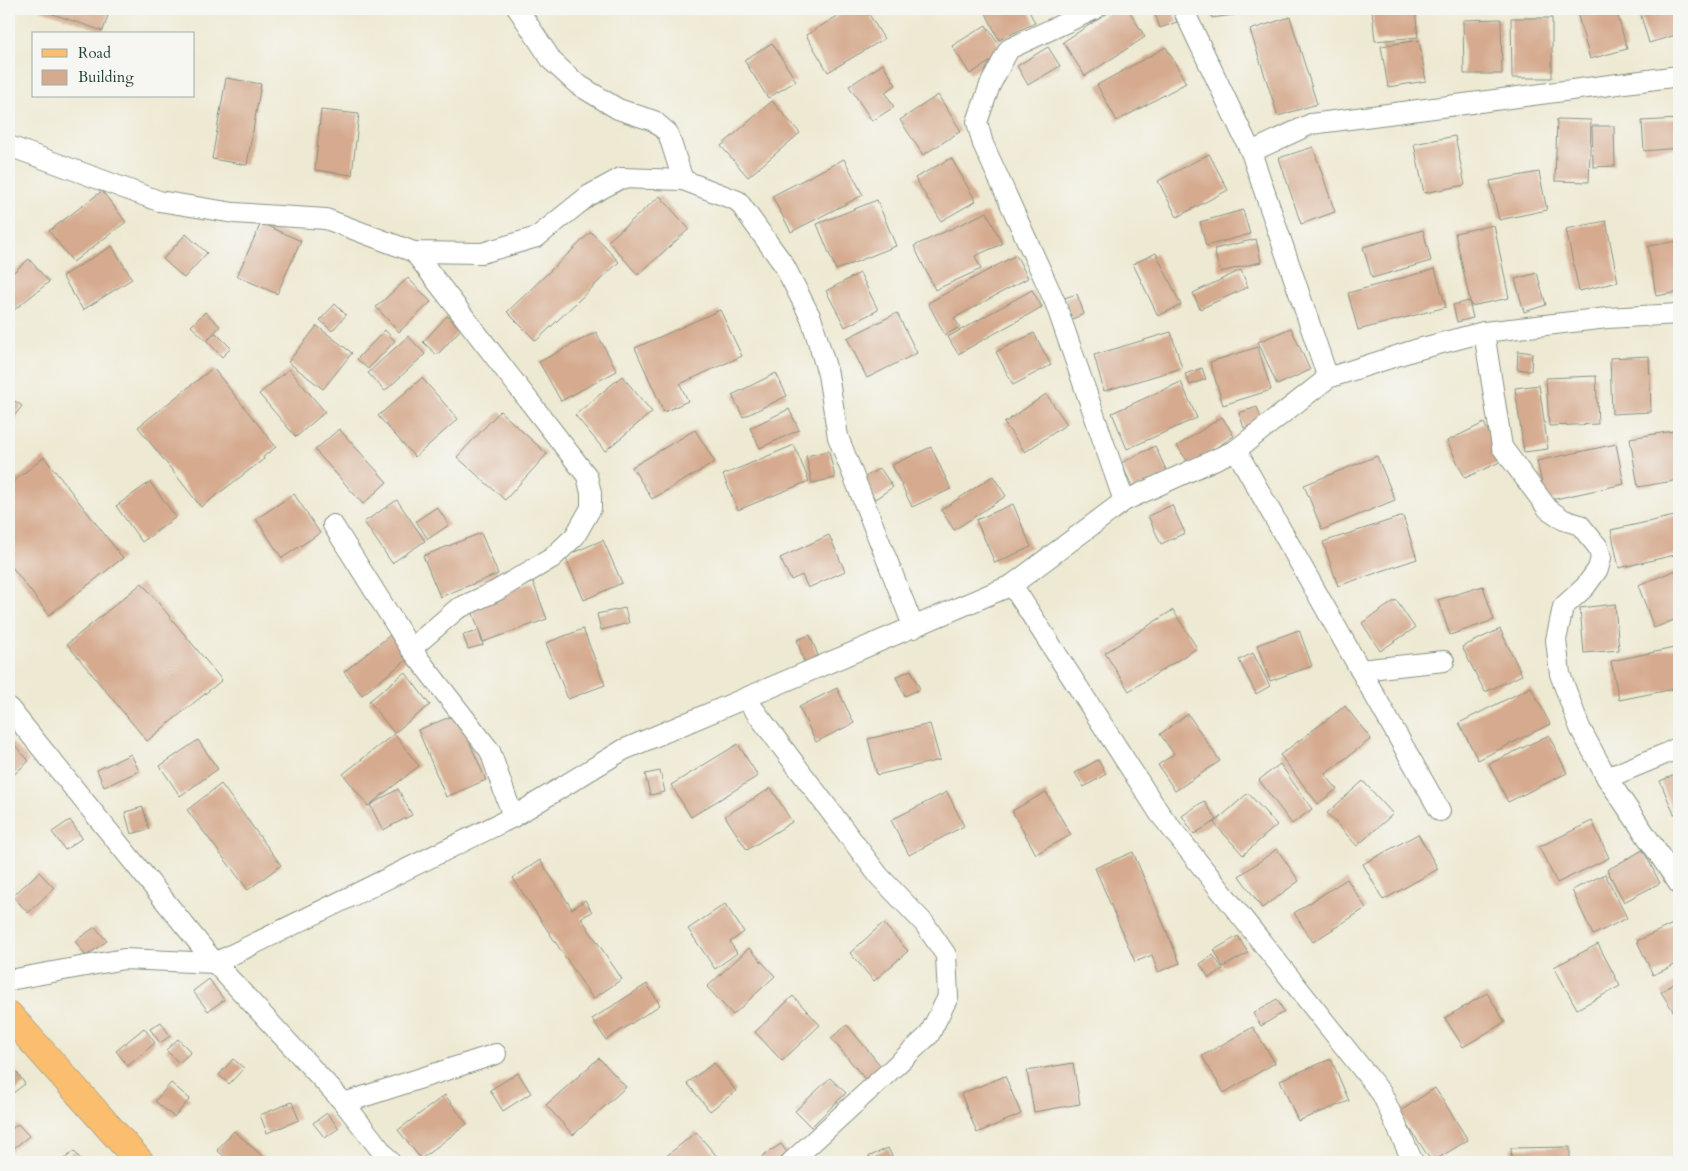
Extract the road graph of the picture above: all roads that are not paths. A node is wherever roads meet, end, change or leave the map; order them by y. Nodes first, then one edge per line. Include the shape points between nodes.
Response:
1 (518, 9) edge
2 (1095, 9) edge
3 (1183, 9) edge
4 (1679, 76) edge
5 (9, 146) edge
6 (1250, 152) junction
7 (683, 180) junction
8 (414, 252) junction
9 (1679, 314) edge
10 (1484, 332) junction
11 (1328, 378) junction
12 (1236, 450) junction
13 (1124, 501) junction
14 (333, 525) dead end
15 (1012, 585) junction
16 (914, 628) junction
17 (411, 650) junction
18 (1444, 661) dead end
19 (1360, 670) junction
20 (746, 699) junction
21 (9, 708) edge
22 (1679, 746) edge
23 (1607, 778) junction
24 (1440, 811) dead end
25 (514, 817) junction
26 (1679, 884) edge
27 (214, 963) junction
28 (9, 980) edge
29 (9, 1015) edge
30 (496, 1054) dead end
31 (344, 1103) junction
32 (140, 1162) edge
33 (390, 1162) edge
34 (791, 1162) edge
35 (1413, 1162) edge

1 - 7 street via 552,62 578,84 618,109 654,121 668,133
2 - 13 street via 1009,49 990,85 977,122 983,144 1055,302
3 - 6 street
4 - 6 street via 1311,124
5 - 8 street via 159,201 234,213 326,219
6 - 11 street
7 - 8 street via 621,178 588,196 537,237 482,253
7 - 16 street via 738,201 784,265 811,318 828,374 838,437
8 - 17 street via 587,476 591,508 575,536 552,558 496,591 457,609
9 - 10 street via 1607,318
10 - 11 street
10 - 23 street via 1502,447 1548,509 1564,520 1580,525 1598,547 1601,558 1598,569 1585,587 1563,607 1556,640 1563,683 1580,728
11 - 12 street
12 - 13 street
12 - 19 street
13 - 15 street
14 - 17 street
15 - 16 street
15 - 35 street via 1160,814 1382,1094
16 - 20 street
17 - 25 street via 490,751
18 - 19 street
19 - 24 street
20 - 25 street via 623,750
20 - 34 street via 879,876 924,923 946,955 948,997 929,1035
21 - 27 street
22 - 23 street
23 - 26 street
25 - 27 street
27 - 28 street via 124,960
27 - 31 street
29 - 32 main road
30 - 31 street
31 - 33 street

